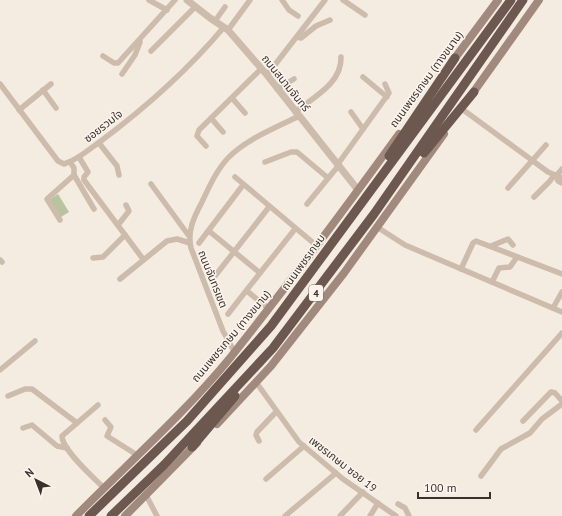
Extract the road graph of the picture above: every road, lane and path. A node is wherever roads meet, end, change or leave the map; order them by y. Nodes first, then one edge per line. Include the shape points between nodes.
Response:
1 (149, 0) edge
2 (175, 0) edge
3 (250, 0) edge
4 (282, 0) edge
5 (325, 0) edge
6 (344, 0) edge
7 (498, 0) edge
8 (511, 0) edge
9 (523, 0) edge
10 (539, 0) edge
11 (192, 3) edge
12 (226, 6) dead end
13 (167, 10) junction
14 (365, 15) dead end
15 (298, 16) dead end
16 (330, 20) dead end
17 (215, 21) junction
18 (226, 28) junction
19 (296, 37) junction
20 (141, 40) junction
21 (152, 51) dead end
22 (103, 56) dead end
23 (341, 57) dead end
24 (455, 58) junction
25 (260, 68) junction
26 (122, 74) dead end
27 (267, 75) junction
28 (363, 77) dead end
29 (294, 79) dead end
30 (0, 84) edge
31 (51, 84) dead end
32 (385, 84) dead end
33 (277, 88) junction
34 (43, 90) junction
35 (474, 92) junction
36 (387, 97) junction
37 (232, 98) junction
38 (56, 108) dead end
39 (462, 109) junction
40 (19, 110) junction
41 (351, 112) dead end
42 (245, 113) dead end
43 (297, 114) junction
44 (211, 118) junction
45 (363, 129) junction
46 (223, 132) dead end
47 (99, 142) junction
48 (546, 145) dead end
49 (206, 146) dead end
50 (79, 157) junction
51 (532, 161) junction
52 (70, 162) junction
53 (265, 162) dead end
54 (338, 165) junction
55 (562, 169) edge
56 (74, 175) junction
57 (119, 175) dead end
58 (557, 176) edge
59 (236, 178) dead end
60 (328, 178) junction
61 (562, 183) edge
62 (151, 184) dead end
63 (244, 185) junction
64 (508, 188) dead end
65 (358, 190) junction
66 (534, 197) dead end
67 (382, 203) junction
68 (308, 204) dead end
69 (126, 205) dead end
70 (359, 205) junction
71 (269, 207) junction
72 (94, 209) dead end
73 (60, 220) dead end
74 (118, 225) junction
75 (377, 227) junction
76 (295, 229) junction
77 (209, 230) junction
78 (125, 235) junction
79 (189, 236) junction
80 (190, 243) junction
81 (199, 244) dead end
82 (513, 245) dead end
83 (317, 246) junction
84 (491, 246) junction
85 (233, 251) junction
86 (517, 257) junction
87 (93, 258) dead end
88 (143, 259) junction
89 (461, 269) junction
90 (260, 273) junction
91 (562, 274) edge
92 (215, 276) dead end
93 (120, 279) dead end
94 (492, 282) junction
95 (247, 291) junction
96 (562, 292) edge
97 (553, 308) junction
98 (269, 309) junction
99 (562, 312) edge
100 (228, 314) dead end
101 (562, 333) edge
102 (35, 341) dead end
103 (273, 348) junction
104 (234, 352) junction
105 (0, 370) edge
106 (256, 382) junction
107 (8, 396) dead end
108 (562, 400) edge
109 (562, 404) edge
110 (98, 405) dead end
111 (276, 412) junction
112 (105, 420) dead end
113 (522, 421) dead end
114 (77, 423) junction
115 (23, 428) dead end
116 (476, 430) dead end
117 (259, 441) dead end
118 (304, 446) junction
119 (192, 447) junction
120 (67, 448) junction
121 (137, 455) junction
122 (336, 473) junction
123 (481, 476) dead end
124 (266, 480) dead end
125 (104, 488) junction
126 (363, 492) junction
127 (146, 495) junction
128 (378, 503) junction
129 (398, 504) dead end
130 (76, 516) edge
131 (89, 516) edge
132 (111, 516) edge
133 (126, 516) edge
134 (157, 516) edge
135 (285, 516) edge
136 (340, 516) edge
137 (370, 516) edge
138 (396, 516) edge
139 (409, 516) edge

1 - 13 street
2 - 13 street
3 - 18 street, ซอยรวมใจ
4 - 15 street via 289,10
5 - 19 street
6 - 14 street
7 - 24 main road, ถนนเพชรเกษม (ทางขนาน)
8 - 70 highway, ถนนเพชรเกษม / 4
9 - 67 highway, 4
10 - 35 main road, 4
11 - 17 street, ถนนสนามจันทร์
11 - 21 street
12 - 17 street
13 - 20 street
16 - 19 street via 316,26 301,38
17 - 18 street, ถนนสนามจันทร์
18 - 25 street, ถนนสนามจันทร์
18 - 47 street, ซอยรวมใจ via 171,83
19 - 27 street
20 - 22 street via 116,64
20 - 26 street via 135,55
23 - 43 street, ถนนจันทรเขต via 342,67 334,81
24 - 65 main road, ถนนเพชรเกษม (ทางขนาน)
24 - 70 highway
25 - 27 street, ถนนสนามจันทร์
25 - 37 street
27 - 33 street, ถนนสนามจันทร์
28 - 36 street
29 - 33 street
30 - 40 street
31 - 34 street
32 - 36 street via 389,91
33 - 43 street, ถนนสนามจันทร์
34 - 38 street
34 - 40 street
35 - 39 main road, 4
35 - 67 highway
36 - 45 street
37 - 42 street
37 - 44 street
39 - 51 street
39 - 75 main road, 4
40 - 52 street via 58,161 64,164
41 - 45 street
43 - 54 street, ถนนสนามจันทร์
43 - 79 street, ถนนจันทรเขต via 228,157 210,185 193,220
44 - 46 street
44 - 49 street via 197,133
45 - 54 street
47 - 50 street, ซอยรวมใจ
47 - 57 street via 118,166
48 - 51 street
50 - 52 street, ซอยรวมใจ
50 - 74 street via 88,172 84,180
51 - 58 street
51 - 64 street
52 - 56 street via 74,168
53 - 60 street via 297,152
54 - 60 street
54 - 65 street, ถนนสนามจันทร์
55 - 58 street
56 - 72 street
56 - 73 street via 48,199
58 - 61 street via 558,181
58 - 66 street
59 - 63 street
60 - 68 street
62 - 79 street
63 - 71 street
63 - 77 street
65 - 83 main road, ถนนเพชรเกษม (ทางขนาน)
67 - 103 highway, 4
69 - 74 street via 129,211
70 - 131 highway, ถนนเพชรเกษม / 4 via 271,326 187,421
71 - 76 street
71 - 85 street
74 - 78 street
75 - 89 street via 405,246
75 - 106 main road, 4 via 344,273
76 - 83 street
76 - 90 street
77 - 81 street
77 - 85 street
78 - 87 street via 103,257
78 - 88 street
79 - 80 street, ถนนจันทรเขต
80 - 88 street via 172,239
80 - 104 street, ถนนจันทรเขต via 196,264
82 - 84 street via 508,239
83 - 98 main road, ถนนเพชรเกษม (ทางขนาน)
84 - 86 street
84 - 89 street via 474,241
85 - 90 street
85 - 92 street
86 - 91 street
86 - 94 street via 510,267 499,268
88 - 93 street
89 - 94 street
90 - 95 street
94 - 97 street
95 - 98 street
95 - 100 street
96 - 97 street
97 - 99 street
98 - 104 main road, ถนนเพชรเกษม (ทางขนาน)
101 - 116 street
102 - 105 street
103 - 119 highway
103 - 132 highway, 4 via 164,465
104 - 121 main road, ถนนเพชรเกษม (ทางขนาน) via 190,403
106 - 111 street, เพชรเกษม ซอย 19
106 - 119 main road, 4
107 - 114 street via 32,389
108 - 113 street via 550,392
109 - 123 street via 530,432 501,449
110 - 114 street
111 - 117 street via 257,432
111 - 118 street, เพชรเกษม ซอย 19
112 - 121 street via 111,428 107,436
114 - 120 street via 62,436
115 - 120 street via 32,425 57,446
118 - 122 street, เพชรเกษม ซอย 19
118 - 124 street
119 - 127 main road, 4
120 - 125 street
121 - 125 main road, ถนนเพชรเกษม (ทางขนาน)
122 - 126 street, เพชรเกษม ซอย 19
122 - 135 street
125 - 130 main road, ถนนเพชรเกษม (ทางขนาน)
126 - 128 street, เพชรเกษม ซอย 19
126 - 136 street
127 - 133 main road, 4
127 - 134 street
128 - 137 street
128 - 138 street, เพชรเกษม ซอย 19
129 - 139 street via 405,508

